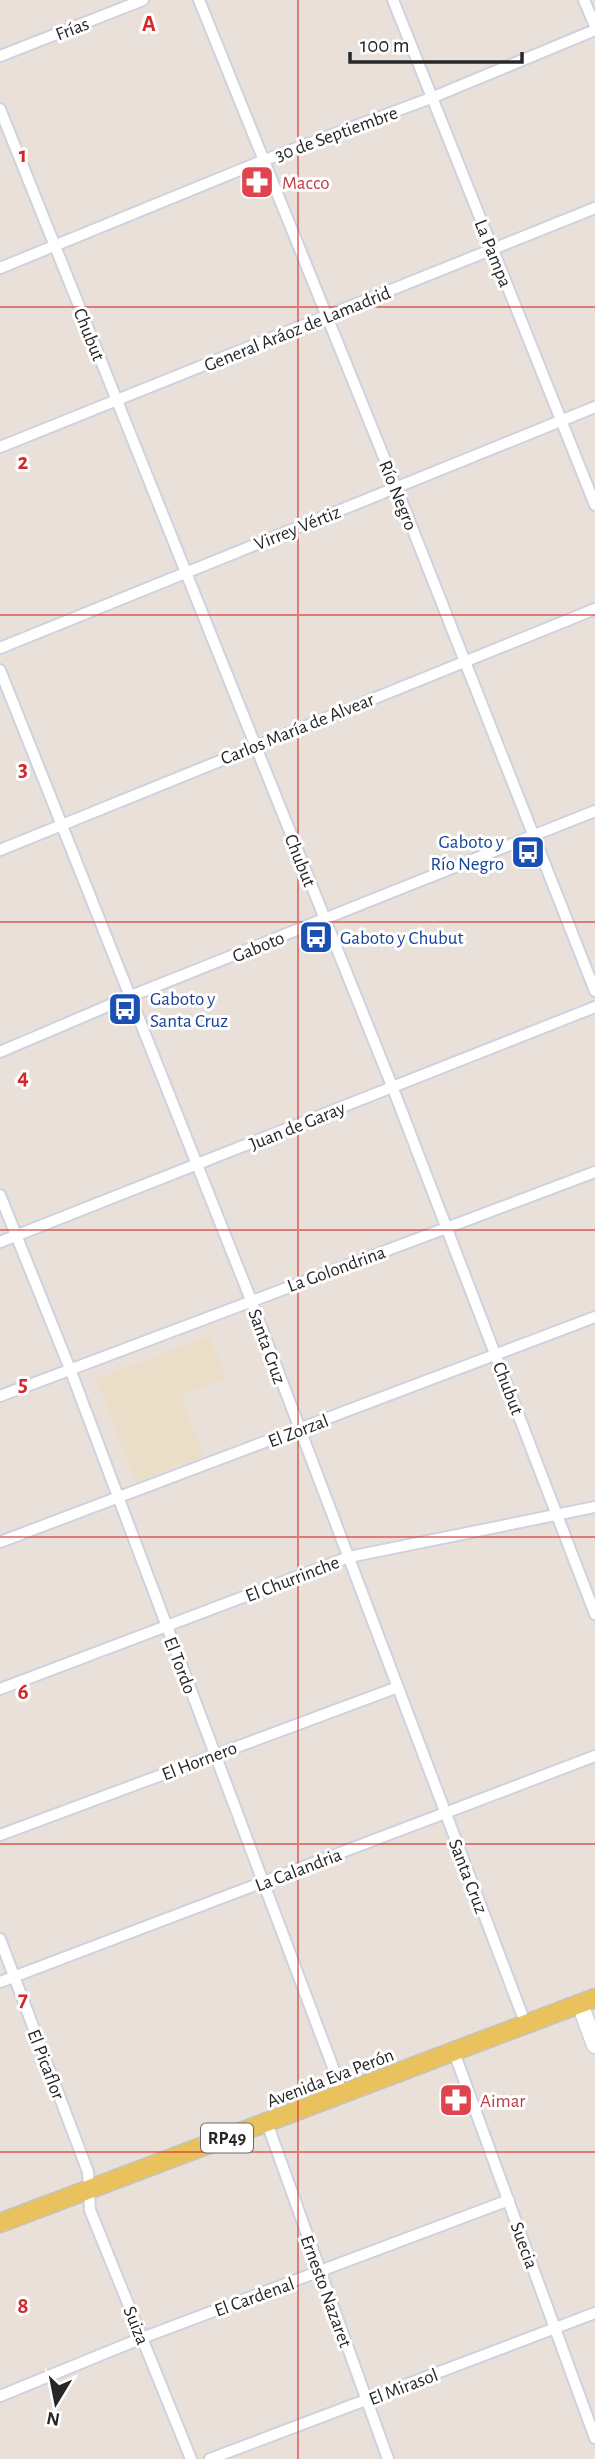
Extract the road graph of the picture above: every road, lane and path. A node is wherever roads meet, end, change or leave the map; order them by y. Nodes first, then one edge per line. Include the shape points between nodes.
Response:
1 (143, 0) edge
2 (199, 0) edge
3 (393, 0) edge
4 (584, 0) edge
5 (595, 28) edge
6 (0, 56) edge
7 (431, 98) junction
8 (0, 109) edge
9 (262, 161) junction
10 (595, 208) edge
11 (54, 246) junction
12 (492, 249) junction
13 (0, 268) edge
14 (325, 316) junction
15 (118, 400) junction
16 (595, 407) edge
17 (561, 421) junction
18 (0, 447) edge
19 (396, 487) junction
20 (595, 505) edge
21 (185, 572) junction
22 (595, 609) edge
23 (0, 648) edge
24 (464, 661) junction
25 (0, 670) edge
26 (254, 746) junction
27 (595, 811) edge
28 (61, 824) junction
29 (533, 836) junction
30 (0, 850) edge
31 (325, 920) junction
32 (595, 991) edge
33 (131, 996) junction
34 (595, 1007) edge
35 (0, 1052) edge
36 (392, 1086) junction
37 (198, 1165) junction
38 (595, 1172) edge
39 (0, 1195) edge
40 (447, 1227) junction
41 (17, 1236) junction
42 (0, 1242) edge
43 (251, 1300) junction
44 (595, 1317) edge
45 (496, 1356) junction
46 (70, 1369) junction
47 (0, 1396) edge
48 (300, 1430) junction
49 (118, 1499) junction
50 (595, 1507) edge
51 (558, 1514) junction
52 (0, 1542) edge
53 (349, 1557) junction
54 (595, 1614) edge
55 (166, 1626) junction
56 (398, 1686) junction
57 (0, 1689) edge
58 (216, 1754) junction
59 (595, 1756) edge
60 (445, 1812) junction
61 (0, 1835) edge
62 (263, 1882) junction
63 (0, 1939) edge
64 (14, 1977) junction
65 (0, 1982) edge
66 (587, 2001) edge
67 (526, 2025) junction
68 (595, 2045) edge
69 (454, 2052) junction
70 (343, 2094) junction
71 (267, 2123) junction
72 (89, 2190) junction
73 (509, 2200) junction
74 (0, 2223) edge
75 (320, 2272) junction
76 (595, 2313) edge
77 (555, 2329) junction
78 (142, 2338) junction
79 (0, 2396) edge
80 (367, 2400) junction
81 (595, 2438) edge
82 (191, 2459) edge
83 (210, 2459) edge
84 (388, 2459) edge

1 - 6 street, Frías
2 - 9 street, Río Negro
3 - 7 street, La Pampa
4 - 5 street
5 - 7 street, 30 de Septiembre
7 - 9 street, 30 de Septiembre
7 - 12 street, La Pampa
8 - 11 street, Chubut
9 - 11 street, 30 de Septiembre
9 - 14 street, Río Negro
10 - 12 street, General Aráoz de Lamadrid
11 - 13 street, 30 de Septiembre
11 - 15 street, Chubut
12 - 14 street, General Aráoz de Lamadrid
12 - 17 street, La Pampa
14 - 15 street, General Aráoz de Lamadrid
14 - 19 street, Río Negro
15 - 18 street, General Aráoz de Lamadrid
15 - 21 street, Chubut
16 - 17 street, Virrey Vértiz
17 - 19 street, Virrey Vértiz
17 - 20 street, La Pampa
19 - 21 street, Virrey Vértiz
19 - 24 street, Río Negro
21 - 23 street, Virrey Vértiz
21 - 26 street, Chubut
22 - 24 street, Carlos María de Alvear
24 - 26 street, Carlos María de Alvear
24 - 29 street, Río Negro
25 - 28 street, Santa Cruz
26 - 28 street, Carlos María de Alvear
26 - 31 street, Chubut
27 - 29 street, Gaboto
28 - 30 street, Carlos María de Alvear
28 - 33 street, Santa Cruz
29 - 31 street, Gaboto
29 - 32 street, Río Negro
31 - 33 street, Gaboto
31 - 36 street, Chubut
33 - 35 street, Gaboto
33 - 37 street, Santa Cruz
34 - 36 street, Juan de Garay
36 - 37 street, Juan de Garay
36 - 40 street, Chubut
37 - 41 street, Juan de Garay
37 - 43 street, Santa Cruz
38 - 40 street, La Golondrina
39 - 41 street, El Tordo
40 - 43 street, La Golondrina
40 - 45 street, Chubut
41 - 42 street, Juan de Garay
41 - 46 street, El Tordo
43 - 46 street, La Golondrina
43 - 48 street, Santa Cruz
44 - 45 street, El Zorzal
45 - 48 street, El Zorzal
45 - 51 street, Chubut
46 - 47 street, La Golondrina
46 - 49 street, El Tordo
48 - 49 street, El Zorzal
48 - 53 street, Santa Cruz
49 - 52 street, El Zorzal
49 - 55 street, El Tordo
50 - 51 street, El Churrinche
51 - 53 street, El Churrinche
51 - 54 street, Chubut
53 - 55 street, El Churrinche
53 - 56 street, Santa Cruz
55 - 57 street, El Churrinche
55 - 58 street, El Tordo
56 - 58 street, El Hornero
56 - 60 street, Santa Cruz
58 - 61 street, El Hornero
58 - 62 street, El Tordo
59 - 60 street, La Calandria
60 - 62 street, La Calandria
60 - 67 street, Santa Cruz
62 - 64 street, La Calandria
62 - 70 street, El Tordo
63 - 64 street, El Picaflor
64 - 65 street, La Calandria
64 - 72 street, El Picaflor via 88,2172
66 - 67 main road, Avenida Eva Perón / RP49
66 - 68 street
67 - 69 main road, Avenida Eva Perón / RP49
69 - 70 main road, Avenida Eva Perón / RP49
69 - 73 street, Suecia
70 - 71 main road, Avenida Eva Perón / RP49
71 - 72 main road, Avenida Eva Perón / RP49
71 - 75 street, Ernesto Nazaret
72 - 74 main road, Avenida Eva Perón / RP49
72 - 78 street, Suiza via 90,2210
73 - 75 street, El Cardenal
73 - 77 street, Suecia
75 - 78 street, El Cardenal
75 - 80 street, Ernesto Nazaret
76 - 77 street, El Mirasol
77 - 80 street, El Mirasol
77 - 81 street, Suecia
78 - 79 street, El Cardenal
78 - 82 street, Suiza
80 - 83 street, El Mirasol
80 - 84 street, Ernesto Nazaret

